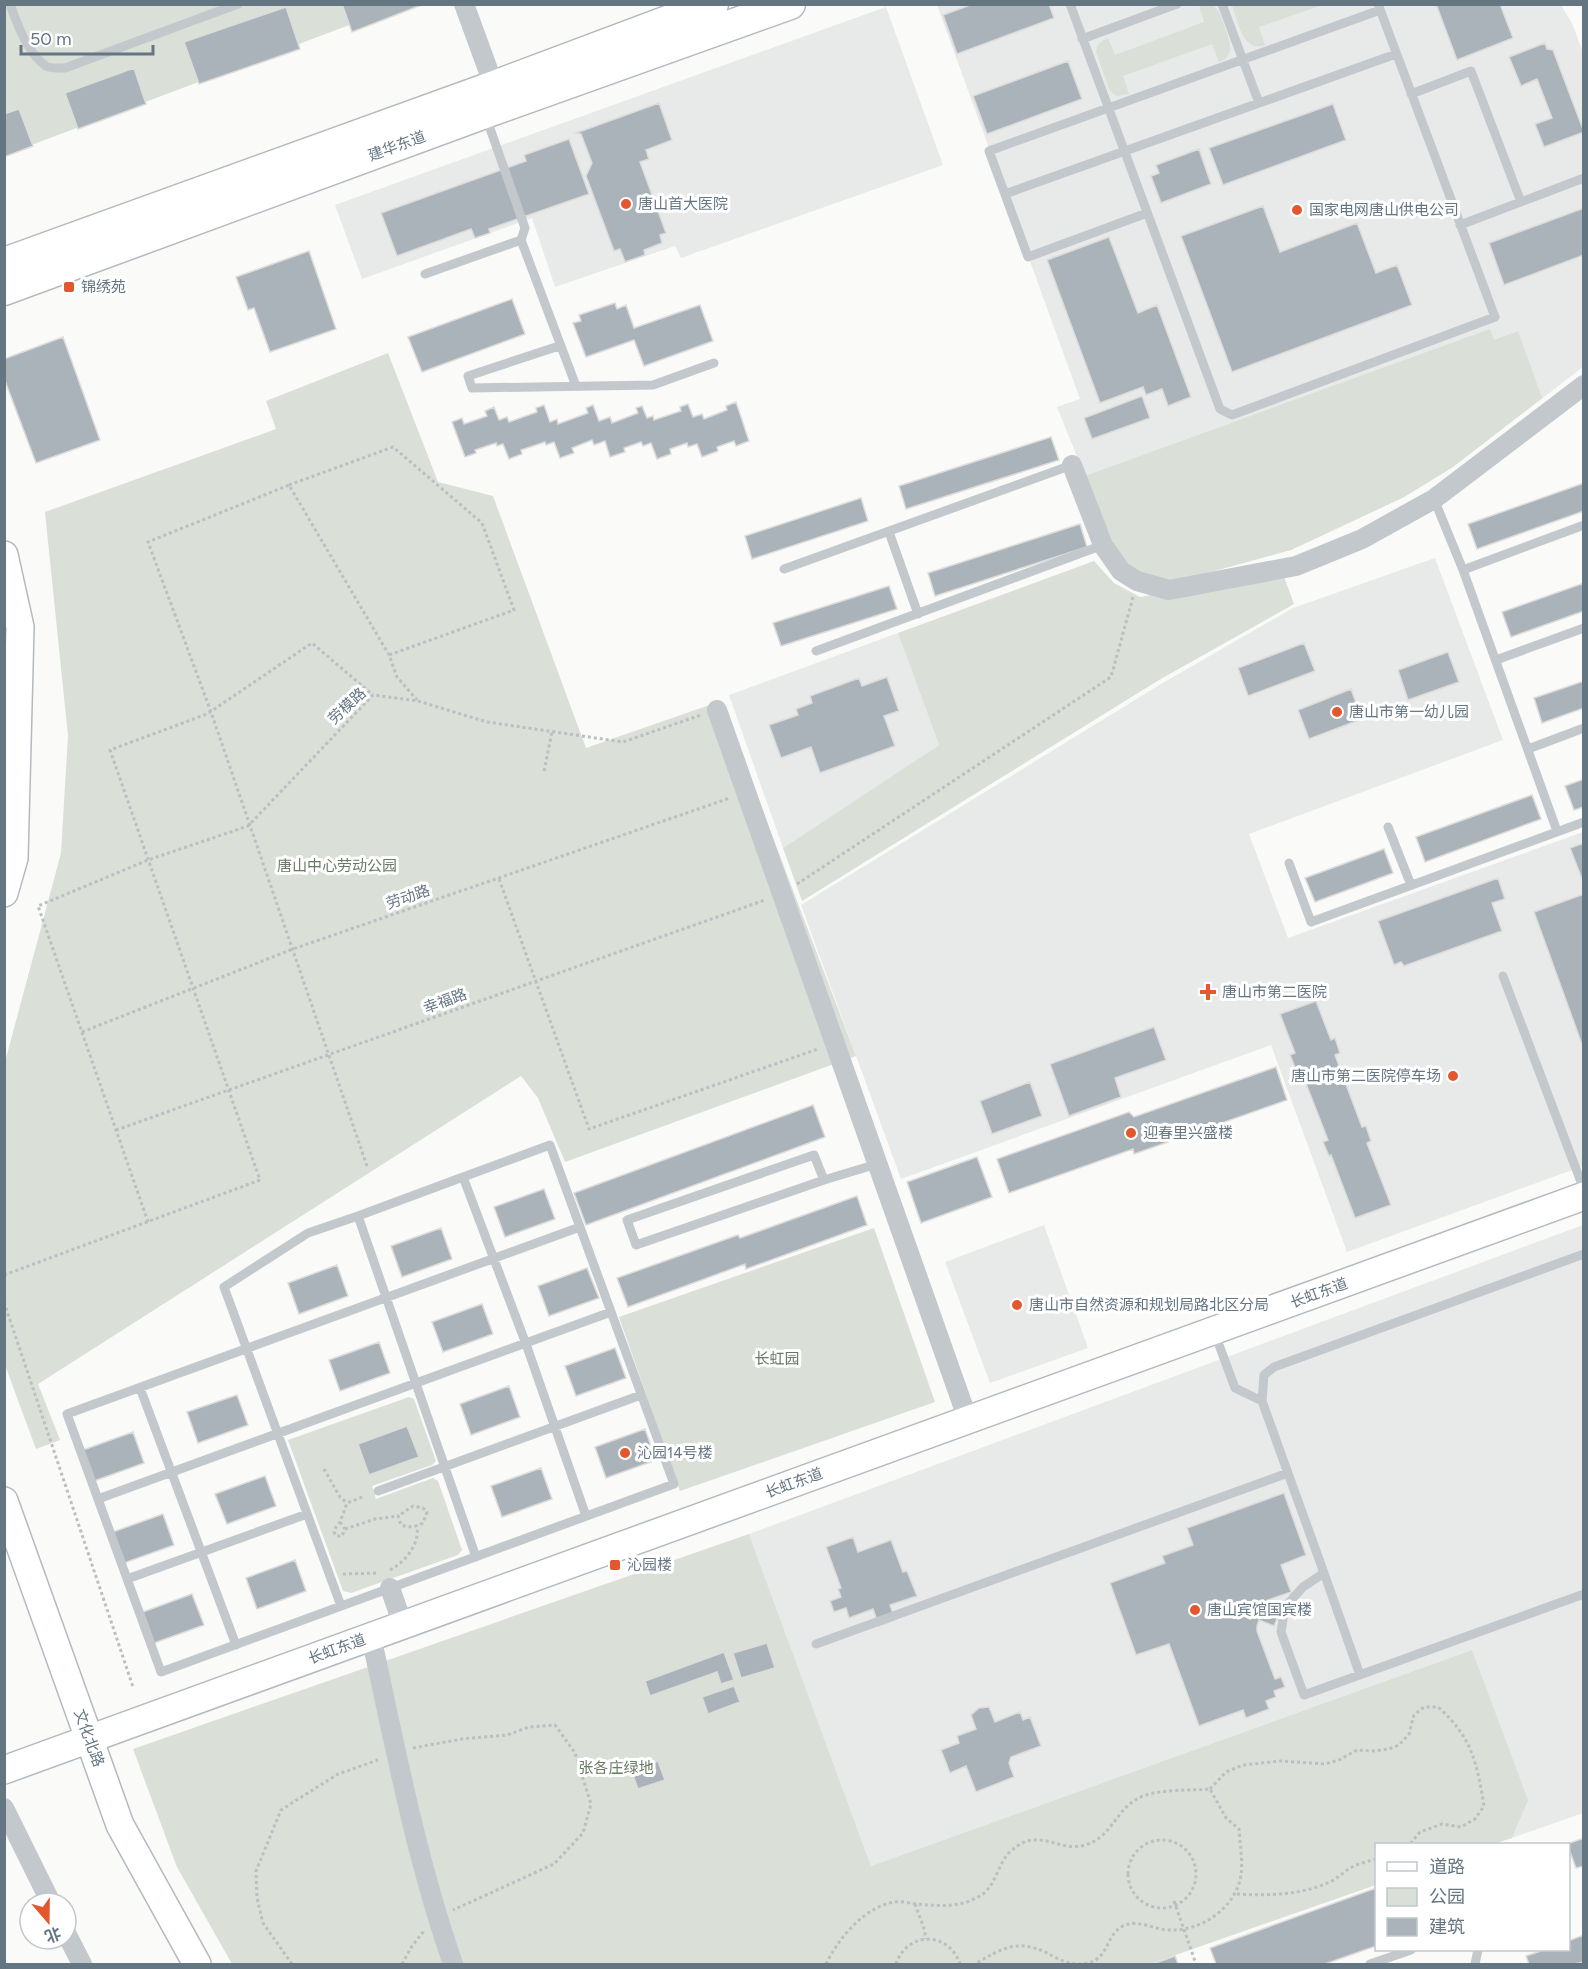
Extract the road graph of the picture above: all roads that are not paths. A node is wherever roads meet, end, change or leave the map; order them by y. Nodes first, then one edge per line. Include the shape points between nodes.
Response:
1 (10, 4) edge
2 (238, 4) edge
3 (464, 4) edge
4 (713, 4) edge
5 (790, 4) edge
6 (1070, 4) edge
7 (1177, 4) edge
8 (1222, 4) edge
9 (1379, 7) edge
10 (1082, 39) junction
11 (1396, 54) junction
12 (1411, 94) junction
13 (490, 100) junction
14 (1259, 103) junction
15 (1584, 178) edge
16 (1005, 194) junction
17 (1521, 202) junction
18 (1147, 213) junction
19 (1460, 225) junction
20 (521, 240) junction
21 (4, 263) edge
22 (425, 274) dead end
23 (4, 290) edge
24 (559, 346) junction
25 (714, 363) dead end
26 (1584, 385) edge
27 (576, 386) junction
28 (1072, 465) joint
29 (1434, 499) junction
30 (1584, 525) edge
31 (889, 532) junction
32 (1103, 545) junction
33 (4, 555) edge
34 (784, 569) dead end
35 (1463, 570) junction
36 (918, 614) junction
37 (1584, 628) edge
38 (816, 651) dead end
39 (1496, 660) junction
40 (717, 710) road end
41 (1584, 728) edge
42 (1528, 748) junction
43 (1584, 822) edge
44 (1388, 827) dead end
45 (1557, 831) junction
46 (1289, 863) dead end
47 (1411, 885) junction
48 (4, 893) edge
49 (1503, 975) dead end
50 (877, 1164) junction
51 (464, 1177) junction
52 (824, 1180) junction
53 (1584, 1190) edge
54 (1584, 1196) edge
55 (358, 1216) junction
56 (580, 1227) junction
57 (1584, 1254) edge
58 (494, 1259) junction
59 (387, 1298) junction
60 (611, 1312) junction
61 (1214, 1330) junction
62 (526, 1344) junction
63 (247, 1349) junction
64 (417, 1383) junction
65 (140, 1388) junction
66 (641, 1395) junction
67 (1262, 1401) junction
68 (968, 1420) junction
69 (554, 1427) junction
70 (278, 1434) junction
71 (447, 1467) junction
72 (172, 1472) junction
73 (1288, 1473) junction
74 (378, 1491) road end
75 (98, 1499) junction
76 (4, 1501) edge
77 (307, 1514) junction
78 (586, 1516) junction
79 (202, 1552) junction
80 (476, 1557) junction
81 (1324, 1573) junction
82 (127, 1579) junction
83 (390, 1588) junction
84 (1584, 1594) edge
85 (341, 1606) junction
86 (403, 1625) junction
87 (371, 1636) junction
88 (816, 1644) dead end
89 (236, 1645) junction
90 (1360, 1675) junction
91 (90, 1738) junction
92 (4, 1770) edge
93 (4, 1808) edge
94 (45, 1891) edge
95 (75, 1951) edge
96 (1408, 1951) edge
97 (82, 1965) edge
98 (196, 1965) edge
99 (453, 1965) edge
100 (1370, 1965) edge

1 - 2 lane via 36,57 48,67 65,68
3 - 13 street
4 - 13 main road, 建华东道
5 - 13 main road, 建华东道
6 - 10 lane
7 - 10 lane
8 - 14 lane
9 - 11 lane
9 - 16 lane via 989,151
10 - 18 lane
11 - 12 lane
11 - 14 lane
12 - 17 lane via 1471,71
12 - 19 lane
13 - 20 lane via 525,228
13 - 21 main road, 建华东道
13 - 23 main road, 建华东道
14 - 16 lane
15 - 17 lane
16 - 18 lane via 1028,257
17 - 19 lane
18 - 19 lane via 1220,409 1232,415 1495,317
20 - 22 lane
20 - 24 lane
24 - 27 lane
24 - 27 lane via 468,376 472,388
25 - 27 lane via 653,385
26 - 29 street
28 - 31 lane
28 - 32 street
29 - 32 street via 1362,540 1296,566 1169,590 1137,581 1121,570
29 - 35 lane
30 - 35 lane
31 - 34 lane
31 - 36 lane
32 - 36 lane
33 - 48 street via 20,627 14,858
35 - 39 lane
36 - 38 lane
37 - 39 lane
39 - 42 lane
40 - 50 street
41 - 42 lane
42 - 45 lane
43 - 45 lane
44 - 47 lane
45 - 47 lane
46 - 47 lane via 1311,922
49 - 53 lane
50 - 52 lane
50 - 68 street
51 - 55 lane
51 - 56 lane via 550,1145
51 - 58 lane
52 - 52 lane via 636,1245 627,1220 814,1155
54 - 61 street, 长虹东道
55 - 59 lane
55 - 63 lane via 308,1233 224,1287
56 - 58 lane
56 - 60 lane
57 - 67 lane via 1274,1367 1264,1375
58 - 59 lane
58 - 62 lane
59 - 63 lane
59 - 64 lane
60 - 62 lane
60 - 66 lane
61 - 67 lane via 1235,1388
61 - 68 street, 长虹东道
62 - 64 lane
62 - 69 lane
63 - 65 lane
63 - 70 lane
64 - 70 lane
64 - 71 lane
65 - 72 lane
65 - 75 lane via 67,1414
66 - 69 lane
66 - 78 lane via 674,1484
67 - 73 lane
68 - 86 street, 长虹东道
69 - 71 lane
69 - 78 lane
70 - 72 lane
70 - 77 lane
71 - 74 lane
71 - 80 lane
72 - 75 lane
72 - 79 lane
73 - 81 lane
73 - 88 lane
75 - 82 lane
76 - 91 street, 文化北路
77 - 79 lane
77 - 85 lane
78 - 80 lane
79 - 82 lane
79 - 89 lane
80 - 83 lane
81 - 90 lane
81 - 90 lane via 1303,1587 1285,1607 1281,1632 1304,1695
82 - 89 lane via 161,1672
83 - 85 lane
83 - 86 street
84 - 90 lane
85 - 89 lane
86 - 87 street, 长虹东道
87 - 91 street, 长虹东道
87 - 99 street via 436,1917
91 - 92 street, 长虹东道
91 - 98 street, 文化北路 via 120,1825
93 - 94 street
95 - 97 street
96 - 100 lane

